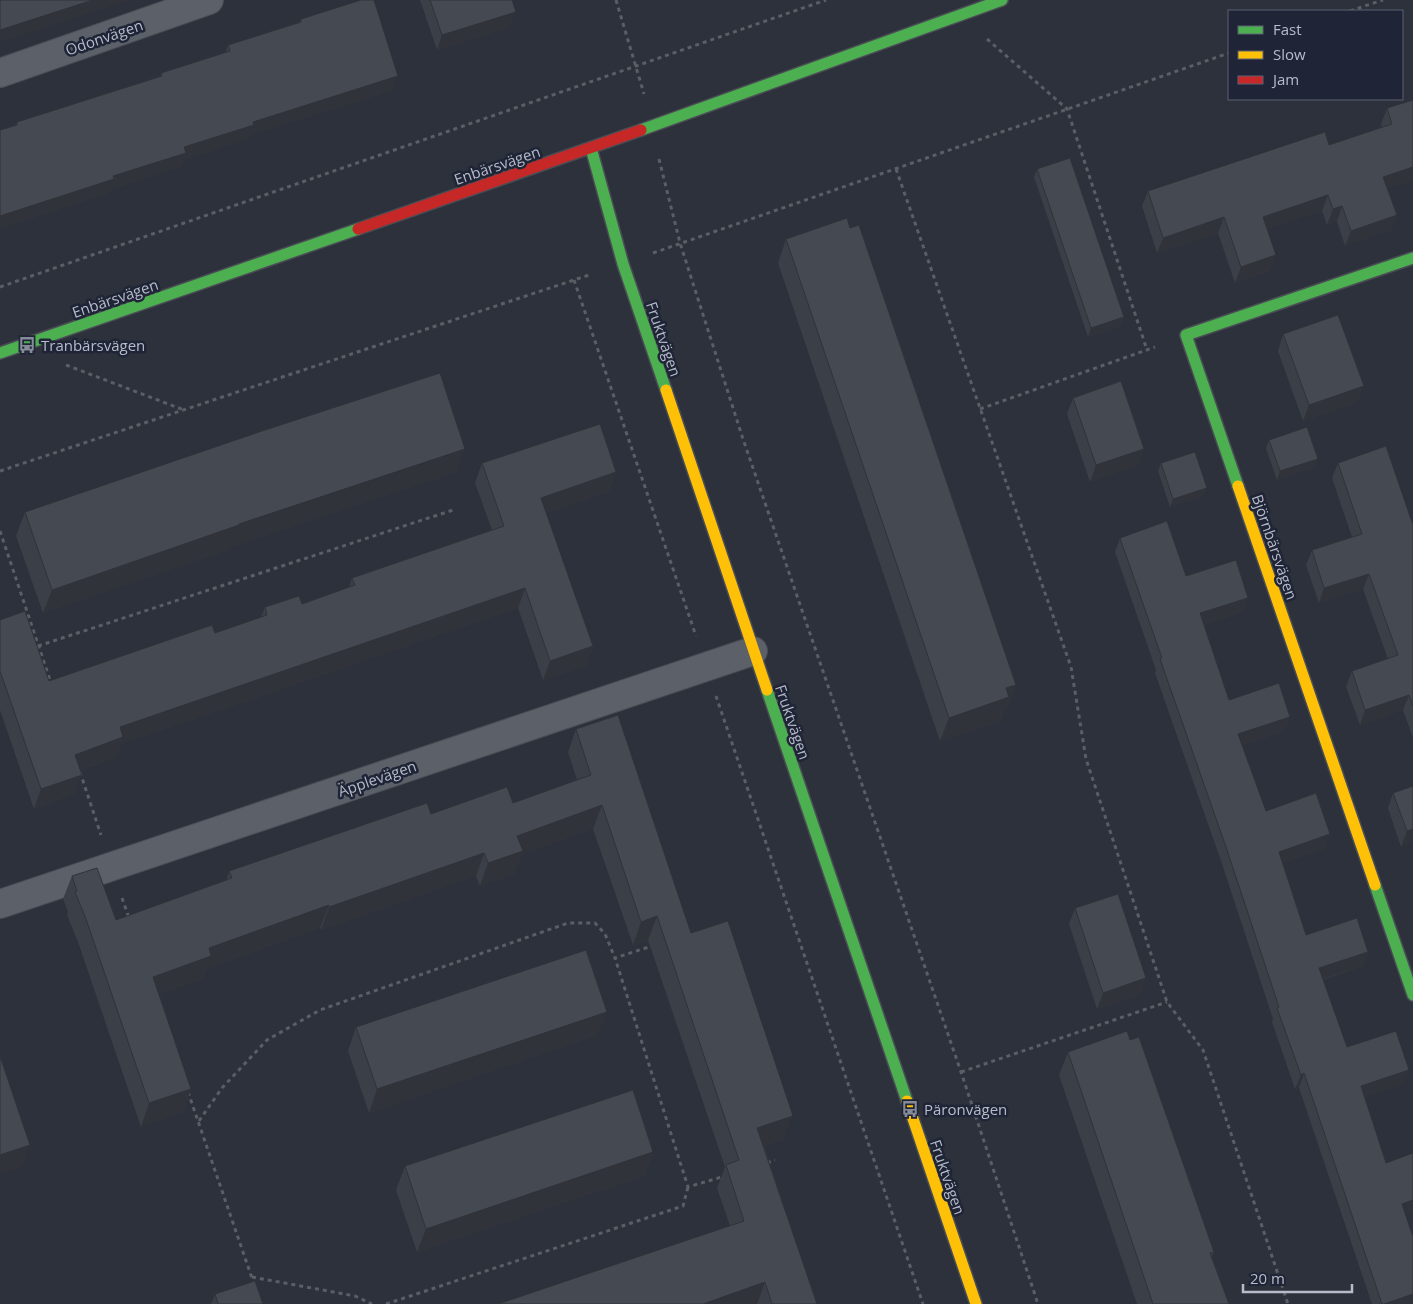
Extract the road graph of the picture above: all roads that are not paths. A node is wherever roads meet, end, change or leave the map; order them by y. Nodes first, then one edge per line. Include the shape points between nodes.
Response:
1 (209, 0) edge
2 (1002, 0) edge
3 (0, 74) edge
4 (591, 148) junction
5 (1413, 258) edge
6 (0, 354) edge
7 (753, 651) junction
8 (0, 904) edge
9 (1413, 995) edge
10 (976, 1304) edge

1 - 3 street, Odonvägen
2 - 4 street, Enbärsvägen
4 - 6 street, Enbärsvägen
4 - 7 street, Fruktvägen via 623,264
5 - 9 street, Björnbärsvägen via 1186,335
7 - 8 street, Äpplevägen
7 - 10 street, Fruktvägen

